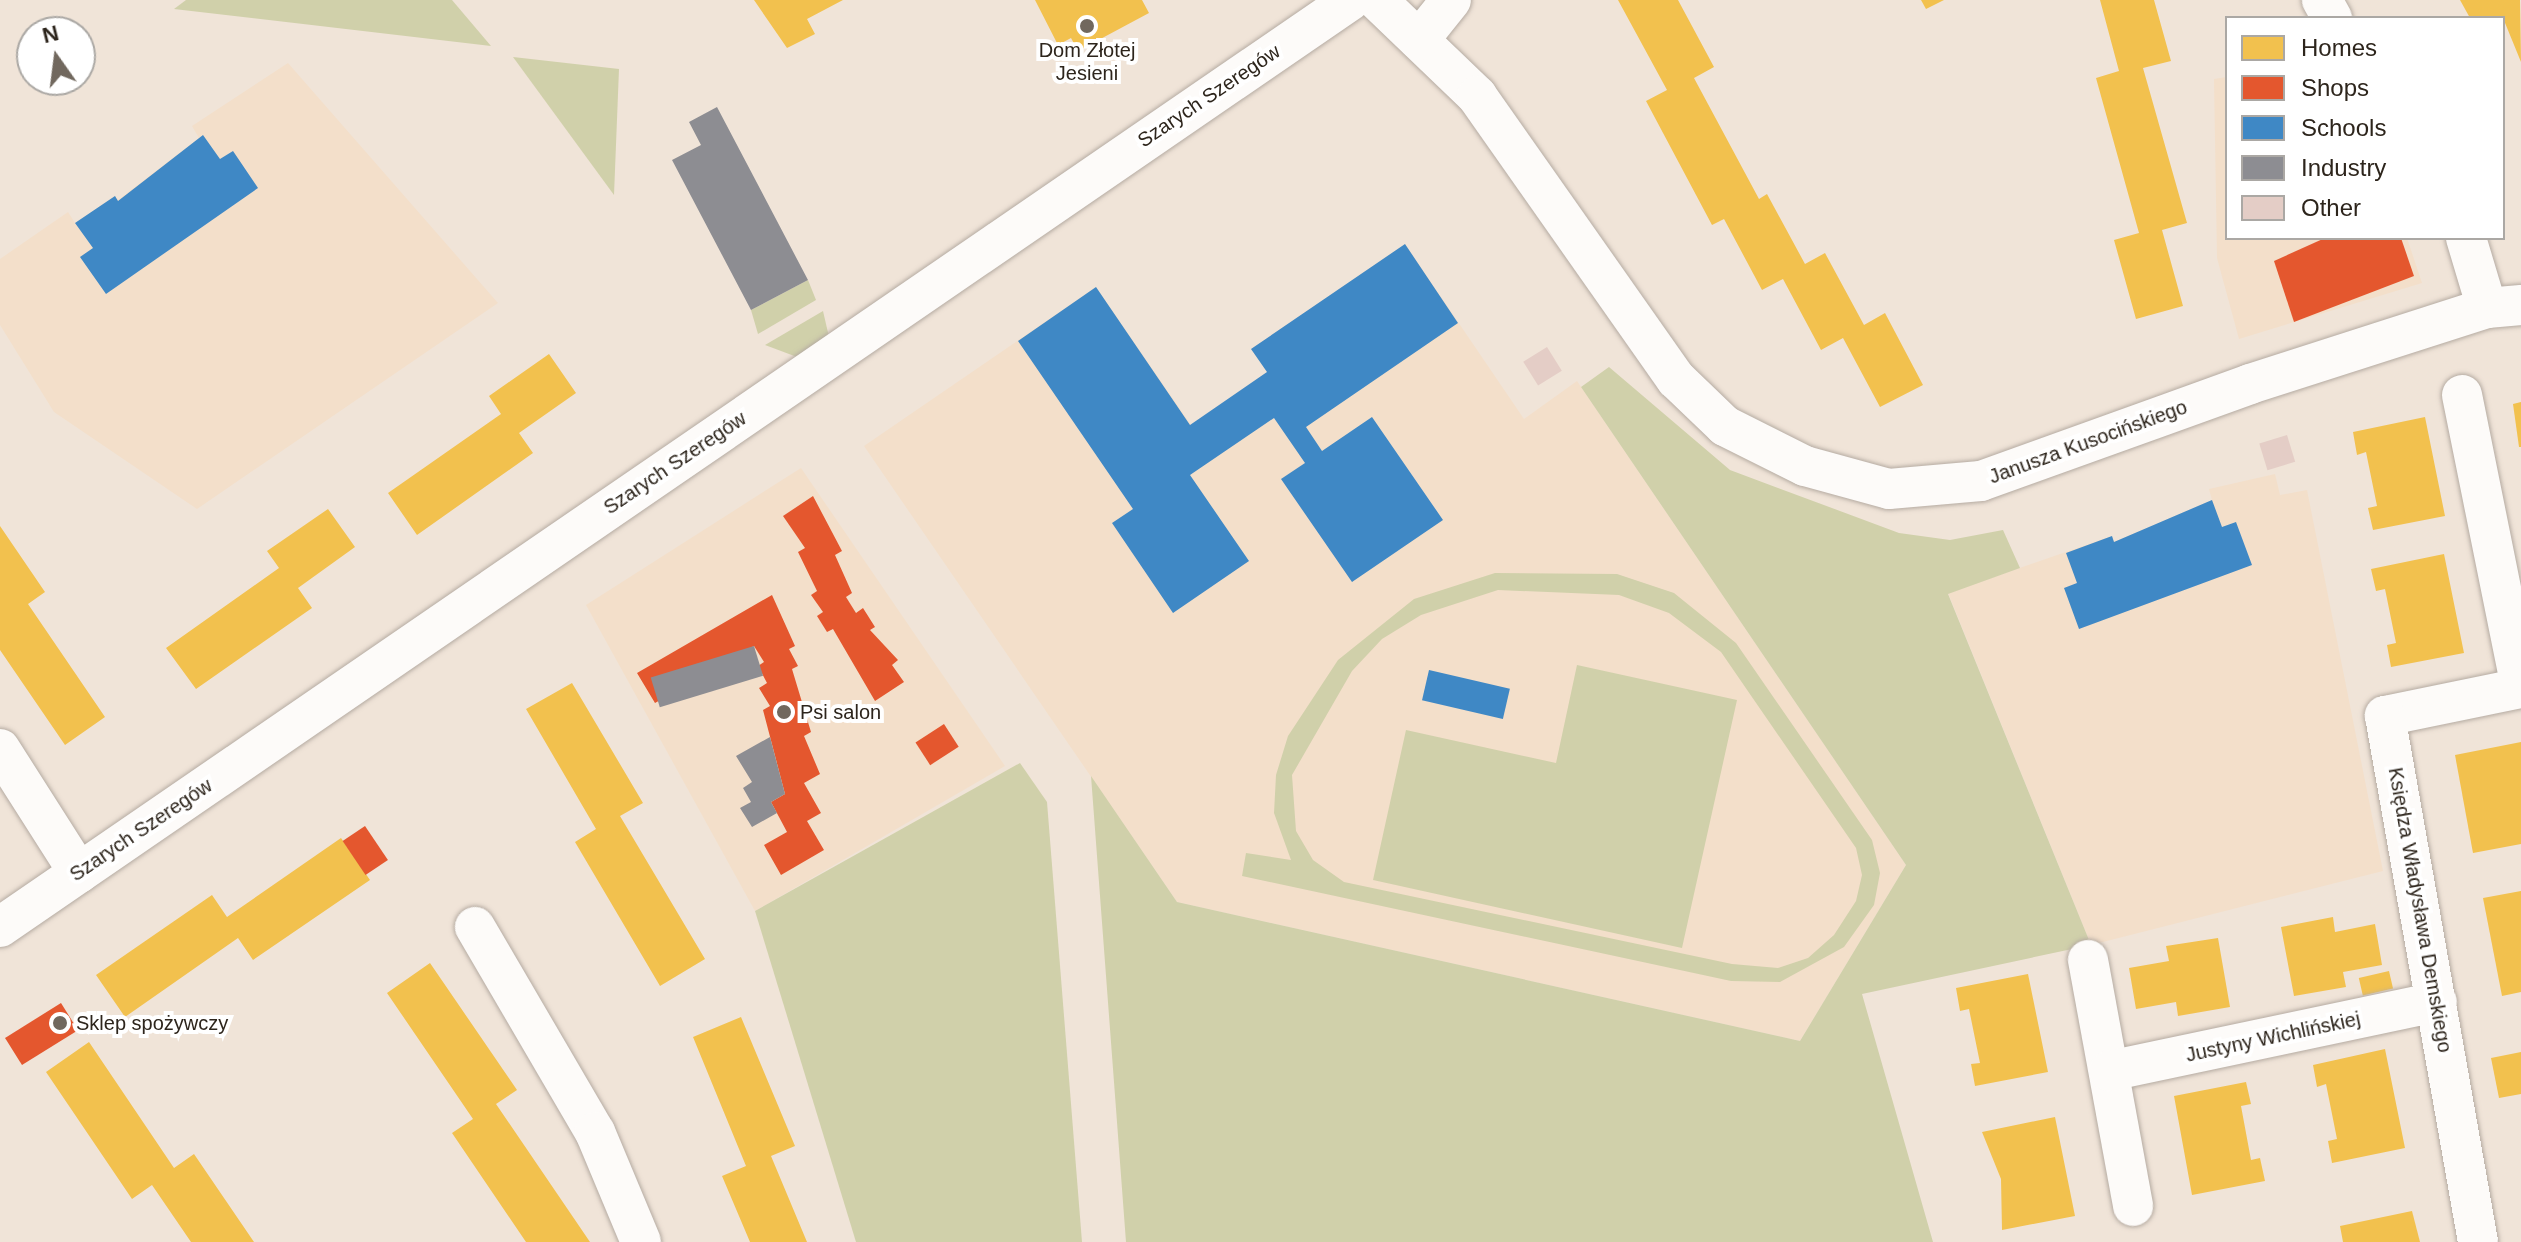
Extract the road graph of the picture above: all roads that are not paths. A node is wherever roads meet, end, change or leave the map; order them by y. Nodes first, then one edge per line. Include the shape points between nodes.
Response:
1 (1351, 0) edge
2 (1377, 0) edge
3 (1451, 0) edge
4 (1419, 40) junction
5 (2467, 240) edge
6 (2504, 307) edge
7 (2462, 395) dead end
8 (2521, 688) edge
9 (0, 749) edge
10 (79, 873) junction
11 (1, 923) edge
12 (475, 927) dead end
13 (2088, 960) dead end
14 (2437, 1002) junction
15 (2109, 1071) junction
16 (2133, 1206) dead end
17 (641, 1242) edge
18 (2478, 1242) edge

1 - 10 street, Szarych Szeregów
2 - 4 street, Janusza Kusocińskiego
3 - 4 street
4 - 6 street, Janusza Kusocińskiego via 1477,96 1676,379 1725,426 1805,466 1889,489 1981,481
5 - 6 street
7 - 8 street
8 - 14 street, Księdza Władysława Demskiego via 2385,716
9 - 10 street
10 - 11 street, Szarych Szeregów
12 - 17 street via 595,1132
13 - 15 street
14 - 15 street, Justyny Wichlińskiej
14 - 18 street, Księdza Władysława Demskiego
15 - 16 street

